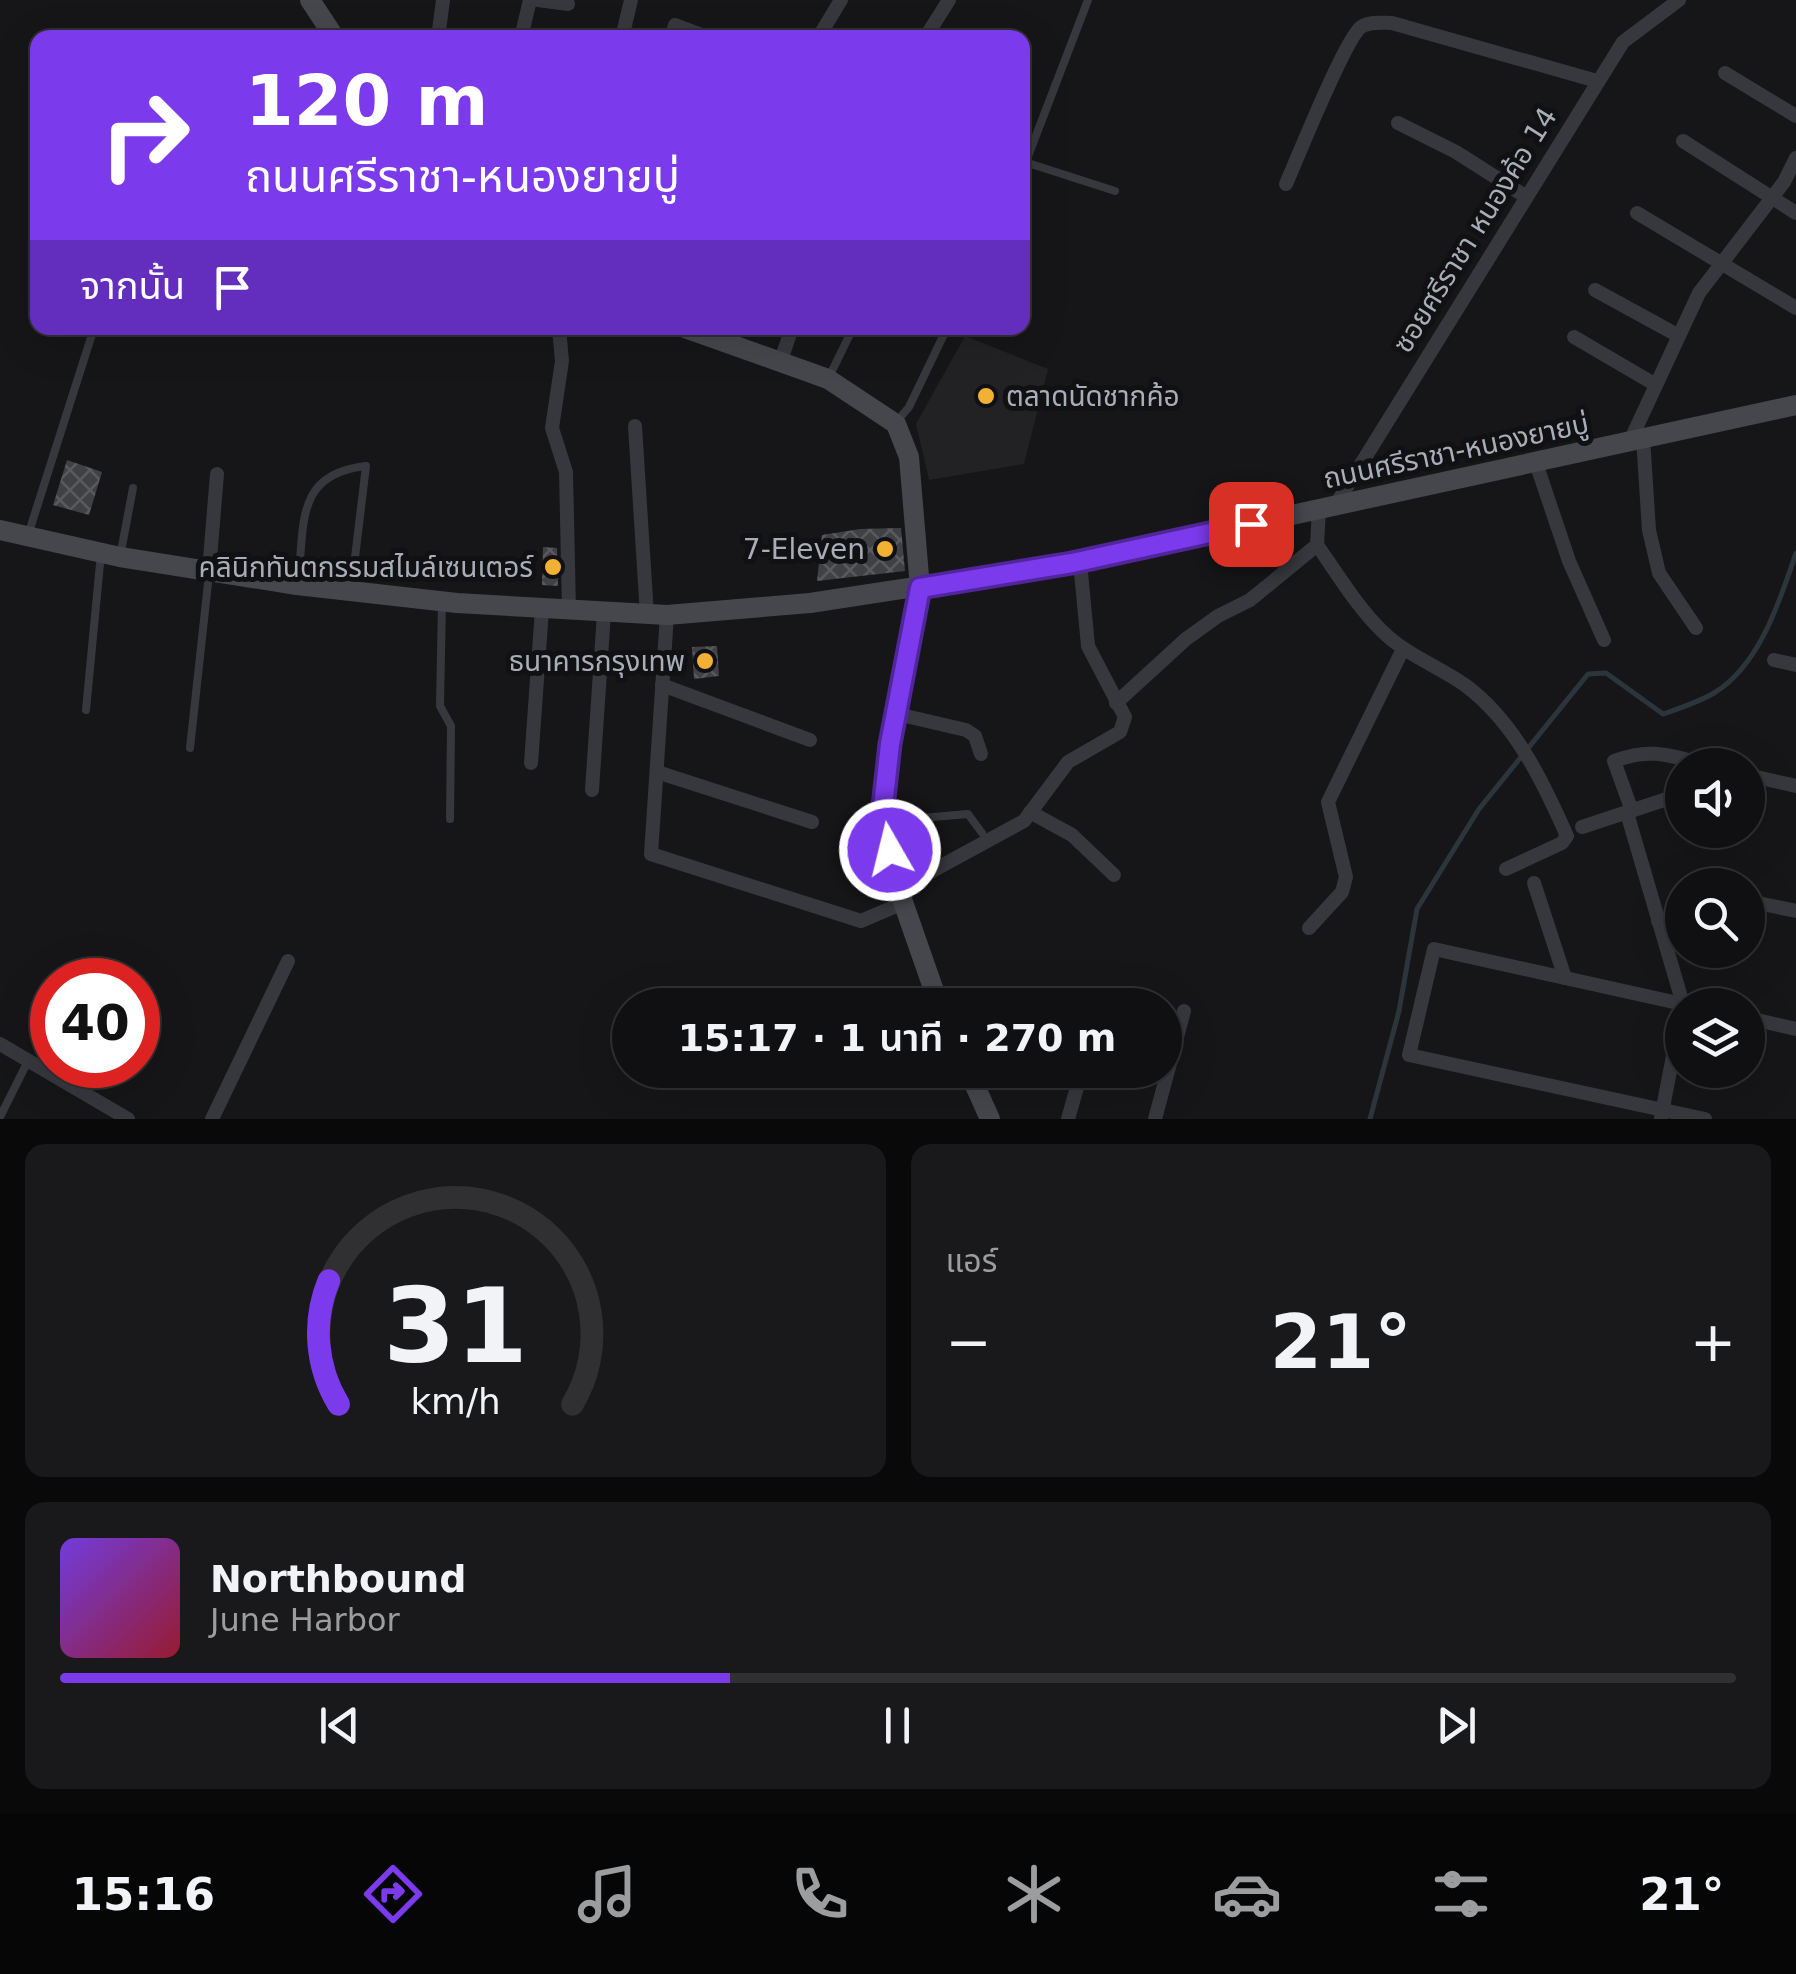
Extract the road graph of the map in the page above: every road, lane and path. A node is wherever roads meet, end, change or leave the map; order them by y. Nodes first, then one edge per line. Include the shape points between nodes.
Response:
1 (310, 0) edge
2 (443, 0) edge
3 (530, 0) edge
4 (538, 0) edge
5 (631, 0) edge
6 (840, 0) edge
7 (949, 0) edge
8 (1088, 0) edge
9 (1679, 0) edge
10 (568, 4) dead end
11 (331, 30) edge
12 (439, 30) edge
13 (524, 30) edge
14 (624, 30) edge
15 (823, 30) edge
16 (930, 30) edge
17 (1725, 73) dead end
18 (1597, 80) junction
19 (1796, 116) edge
20 (1398, 123) dead end
21 (1683, 142) dead end
22 (1030, 157) edge
23 (1796, 158) edge
24 (1030, 164) edge
25 (1286, 184) dead end
26 (1115, 190) dead end
27 (1526, 196) junction
28 (1772, 198) junction
29 (1636, 213) dead end
30 (1796, 213) edge
31 (1721, 264) junction
32 (1595, 290) dead end
33 (1796, 308) edge
34 (92, 335) edge
35 (560, 335) edge
36 (704, 335) edge
37 (790, 335) edge
38 (850, 335) edge
39 (945, 335) edge
40 (1678, 336) junction
41 (1574, 337) dead end
42 (780, 363) junction
43 (828, 379) junction
44 (1656, 386) junction
45 (1796, 405) edge
46 (896, 424) junction
47 (635, 426) dead end
48 (1636, 440) junction
49 (1536, 460) junction
50 (217, 474) dead end
51 (134, 488) dead end
52 (1327, 508) junction
53 (0, 530) edge
54 (28, 536) junction
55 (1318, 545) junction
56 (111, 555) junction
57 (1080, 562) junction
58 (209, 571) junction
59 (297, 585) junction
60 (920, 588) junction
61 (351, 591) junction
62 (442, 602) junction
63 (542, 608) junction
64 (569, 610) junction
65 (604, 613) junction
66 (657, 615) junction
67 (1696, 628) dead end
68 (1604, 640) dead end
69 (1403, 649) junction
70 (1774, 660) dead end
71 (1796, 665) edge
72 (662, 685) junction
73 (1116, 703) junction
74 (86, 710) dead end
75 (897, 714) junction
76 (810, 740) dead end
77 (190, 748) dead end
78 (981, 754) dead end
79 (1665, 755) edge
80 (532, 763) dead end
81 (656, 772) junction
82 (1765, 779) edge
83 (1796, 786) edge
84 (592, 790) dead end
85 (1665, 800) edge
86 (1030, 812) junction
87 (1630, 812) junction
88 (450, 819) dead end
89 (886, 821) junction
90 (812, 822) dead end
91 (1582, 826) dead end
92 (982, 833) dead end
93 (1506, 869) dead end
94 (1114, 875) dead end
95 (1534, 883) dead end
96 (901, 896) junction
97 (1765, 904) edge
98 (1796, 910) edge
99 (1665, 919) edge
100 (1658, 921) junction
101 (1309, 928) dead end
102 (288, 961) dead end
103 (1565, 978) junction
104 (932, 988) edge
105 (1680, 988) edge
106 (1665, 1000) edge
107 (1184, 1011) dead end
108 (1182, 1015) edge
109 (1765, 1022) edge
110 (1796, 1029) edge
111 (0, 1044) edge
112 (28, 1061) junction
113 (976, 1088) edge
114 (1077, 1088) edge
115 (1160, 1088) edge
116 (1667, 1088) edge
117 (1662, 1114) edge
118 (0, 1117) edge
119 (128, 1119) edge
120 (212, 1119) edge
121 (990, 1119) edge
122 (1068, 1119) edge
123 (1155, 1119) edge
124 (1706, 1119) edge

1 - 11 main road
2 - 12 street
3 - 13 street
4 - 10 street
5 - 14 street
6 - 15 street
7 - 16 street
8 - 22 lane
9 - 18 street, ซอยศรีราชา หนองค้อ 14 via 1623,42
17 - 19 street
18 - 25 street via 1372,22 1360,27 1345,53
18 - 27 street, ซอยศรีราชา หนองค้อ 14
20 - 27 street
21 - 28 street
23 - 28 street
24 - 26 lane
27 - 52 street, ซอยศรีราชา หนองค้อ 14
28 - 30 street
28 - 31 street
29 - 31 street
31 - 33 street
31 - 40 street
32 - 40 street
34 - 54 lane
35 - 64 street via 552,428 566,472
36 - 42 main road
37 - 42 street
38 - 43 lane
39 - 46 lane
40 - 44 street
41 - 44 street
42 - 43 main road
43 - 46 main road
44 - 48 street
45 - 48 main road, ถนนศรีราชา-หนองยายบู่
46 - 60 main road via 909,456
47 - 66 street
48 - 49 main road, ถนนศรีราชา-หนองยายบู่
48 - 67 street via 1659,574
49 - 52 main road, ถนนศรีราชา-หนองยายบู่
49 - 68 street via 1568,561
50 - 58 street
51 - 56 lane
52 - 55 street
52 - 57 main road, ถนนศรีราชา-หนองยายบู่
53 - 54 main road, ถนนศรีราชา-หนองยายบู่
54 - 56 main road, ถนนศรีราชา-หนองยายบู่
55 - 69 street via 1380,629
55 - 73 street via 1250,600 1186,639
56 - 58 main road, ถนนศรีราชา-หนองยายบู่
56 - 74 lane
57 - 60 main road, ถนนศรีราชา-หนองยายบู่
57 - 73 street via 1088,646
58 - 59 main road, ถนนศรีราชา-หนองยายบู่
58 - 77 lane
59 - 61 main road, ถนนศรีราชา-หนองยายบู่
59 - 61 lane via 309,495 342,468 366,466
60 - 66 main road, ถนนศรีราชา-หนองยายบู่
60 - 75 main road
61 - 62 main road, ถนนศรีราชา-หนองยายบู่
62 - 63 main road, ถนนศรีราชา-หนองยายบู่
62 - 88 lane via 440,706 452,726
63 - 64 main road, ถนนศรีราชา-หนองยายบู่
63 - 80 street
64 - 65 main road, ถนนศรีราชา-หนองยายบู่
65 - 66 main road, ถนนศรีราชา-หนองยายบู่
65 - 84 street
66 - 72 street
69 - 93 street via 1468,688 1540,774 1567,836
69 - 101 street via 1328,802 1346,877 1342,892
70 - 71 street
72 - 76 street
72 - 81 street
73 - 86 street via 1125,717 1120,732 1068,762
75 - 78 street via 966,730
75 - 89 main road
79 - 87 street via 1637,752 1614,761
81 - 90 street
81 - 96 street via 652,854 861,921
82 - 83 street
85 - 87 street
86 - 94 street via 1072,835
86 - 96 street
87 - 91 street
87 - 100 street
89 - 92 lane via 968,814
89 - 96 main road
95 - 103 street
96 - 104 main road
97 - 98 street
99 - 100 street
100 - 105 street
102 - 120 street
103 - 106 street
103 - 117 street via 1434,949 1409,1054
107 - 108 street
109 - 110 street
111 - 112 street
112 - 118 lane
112 - 119 street
113 - 121 main road
114 - 122 street
115 - 123 street
116 - 117 street
117 - 124 street

